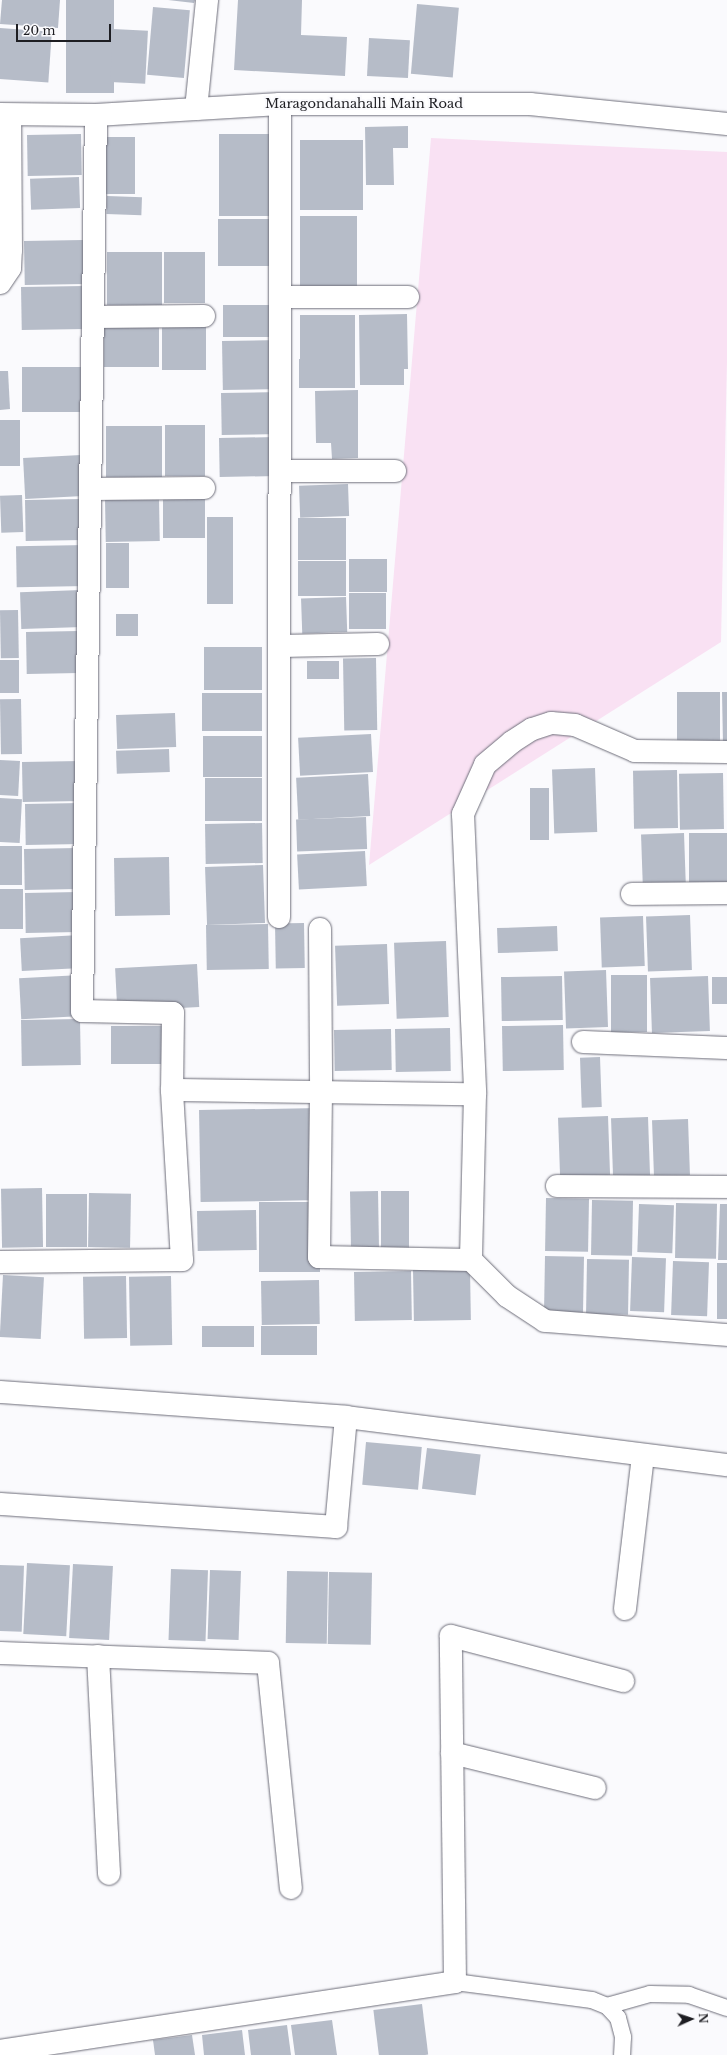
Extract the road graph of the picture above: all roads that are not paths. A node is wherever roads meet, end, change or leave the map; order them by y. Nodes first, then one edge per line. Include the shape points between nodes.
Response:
1 (207, 0) edge
2 (280, 104) junction
3 (196, 109) junction
4 (5, 115) edge
5 (96, 115) junction
6 (727, 124) edge
7 (0, 283) edge
8 (280, 297) junction
9 (408, 297) dead end
10 (204, 316) dead end
11 (93, 317) junction
12 (280, 471) junction
13 (395, 471) dead end
14 (204, 488) dead end
15 (90, 489) junction
16 (378, 644) dead end
17 (280, 646) junction
18 (727, 752) edge
19 (727, 893) edge
20 (632, 894) dead end
21 (279, 917) dead end
22 (320, 929) dead end
23 (584, 1042) dead end
24 (727, 1048) edge
25 (172, 1090) junction
26 (321, 1092) junction
27 (475, 1094) junction
28 (557, 1186) dead end
29 (727, 1186) edge
30 (471, 1260) junction
31 (0, 1262) edge
32 (727, 1335) edge
33 (0, 1392) edge
34 (346, 1417) junction
35 (643, 1456) junction
36 (727, 1465) edge
37 (0, 1504) edge
38 (625, 1609) dead end
39 (0, 1653) edge
40 (98, 1656) junction
41 (623, 1681) dead end
42 (452, 1753) junction
43 (595, 1788) dead end
44 (109, 1874) dead end
45 (291, 1888) dead end
46 (455, 1982) junction
47 (607, 2006) junction
48 (727, 2008) edge
49 (0, 2051) edge
50 (622, 2055) edge

1 - 3 street
2 - 3 street, Maragondanahalli Main Road
2 - 6 street, Maragondanahalli Main Road via 530,104
2 - 8 street
3 - 5 street, Maragondanahalli Main Road
4 - 5 street, Maragondanahalli Main Road
4 - 7 street via 11,250 10,268
5 - 11 street
8 - 9 street
8 - 12 street
10 - 11 street
11 - 15 street
12 - 13 street
12 - 17 street
14 - 15 street
15 - 25 street via 82,1011 173,1013
16 - 17 street
17 - 21 street
18 - 27 street via 635,751 575,725 552,723 532,729 485,765 463,814
19 - 20 street
22 - 26 street
23 - 24 street
25 - 26 street
25 - 31 street via 182,1260
26 - 27 street
26 - 30 street via 319,1257
27 - 30 street
28 - 29 street
30 - 32 street via 508,1296 545,1321
33 - 34 street
34 - 35 street
34 - 37 street via 336,1527
35 - 36 street
35 - 38 street
39 - 40 street
40 - 44 street
40 - 45 street via 268,1663
41 - 42 street via 451,1636
42 - 43 street
42 - 46 street
46 - 47 lane via 592,2000
46 - 49 street
47 - 48 lane via 650,1994 689,1995
47 - 50 lane via 618,2018 623,2037

